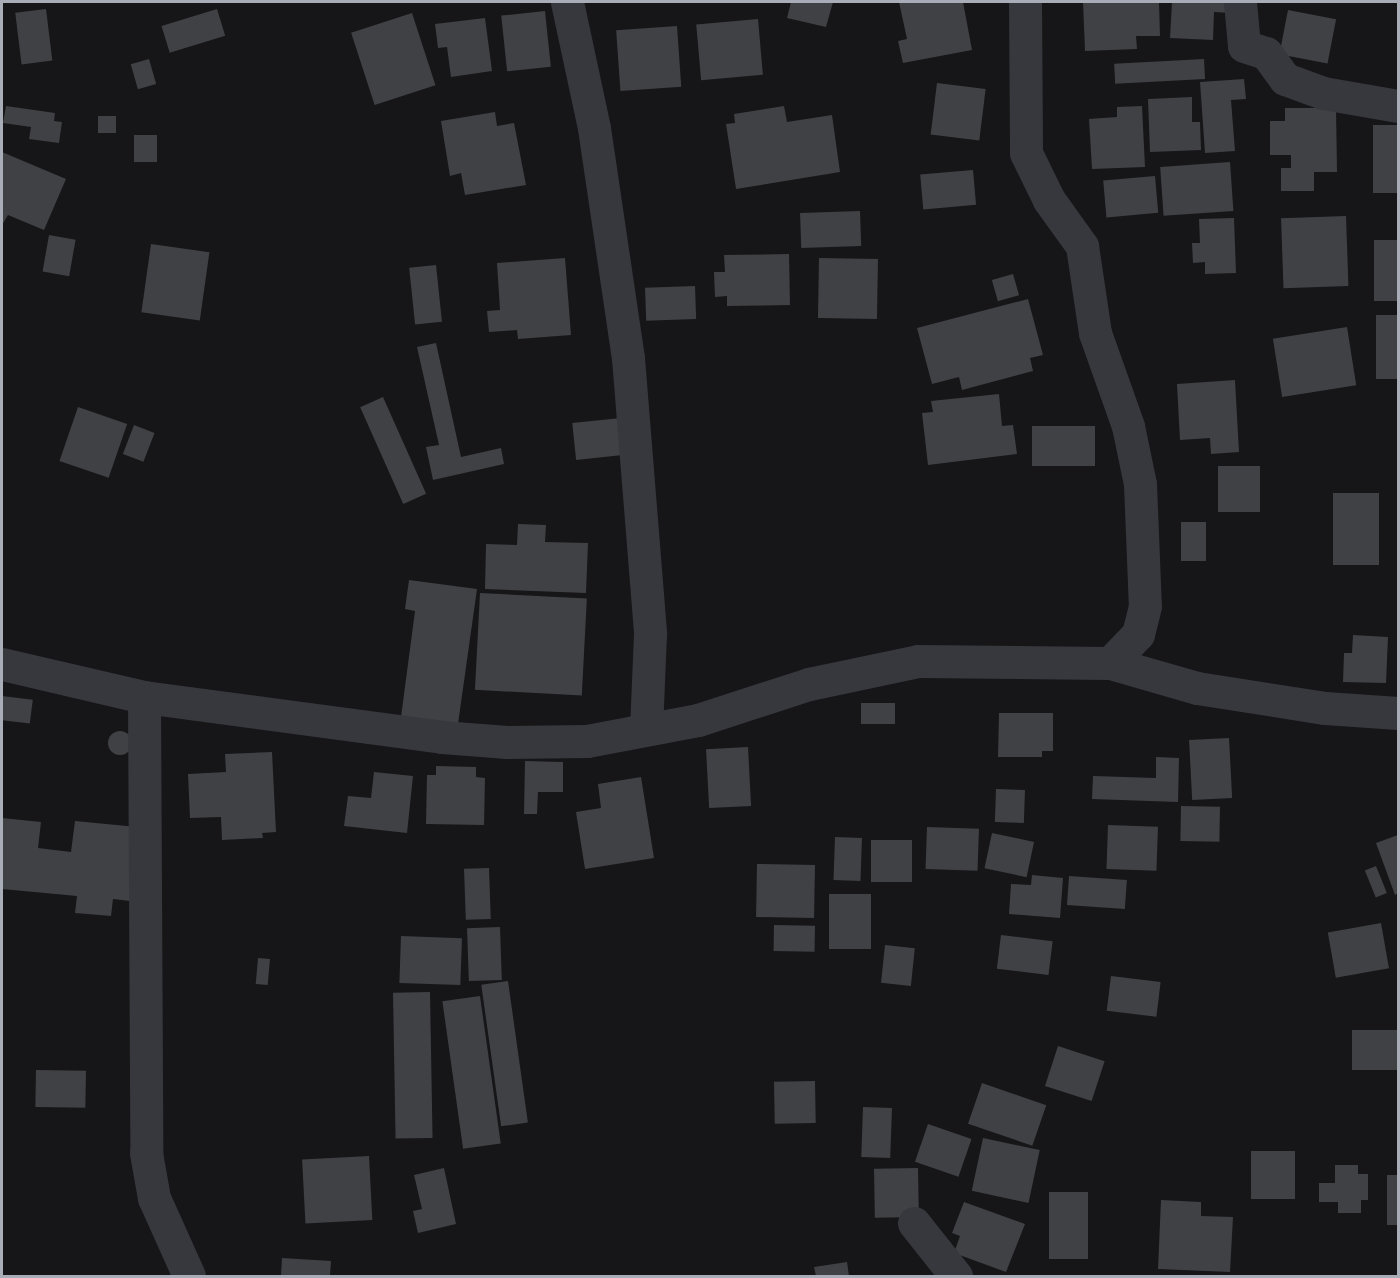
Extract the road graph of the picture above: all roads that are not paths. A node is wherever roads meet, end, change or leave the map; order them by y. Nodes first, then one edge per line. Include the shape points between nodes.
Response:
1 (567, 2) edge
2 (1025, 2) edge
3 (1240, 2) edge
4 (1398, 106) edge
5 (1110, 663) junction
6 (2, 664) edge
7 (144, 697) junction
8 (1398, 713) edge
9 (646, 728) junction
10 (914, 1223) dead end
11 (189, 1276) edge
12 (956, 1276) edge

1 - 9 street via 594,128 628,358 650,634
2 - 5 street via 1026,153 1049,200 1082,246 1095,333 1128,426 1140,484 1145,606 1138,634
3 - 4 street via 1244,46 1266,53 1285,79 1323,93
5 - 8 street via 1197,688 1325,708
5 - 9 street via 918,661 809,684 698,720
6 - 7 street
7 - 9 street via 507,742 587,741
7 - 11 street via 146,1153 154,1198
10 - 12 street

